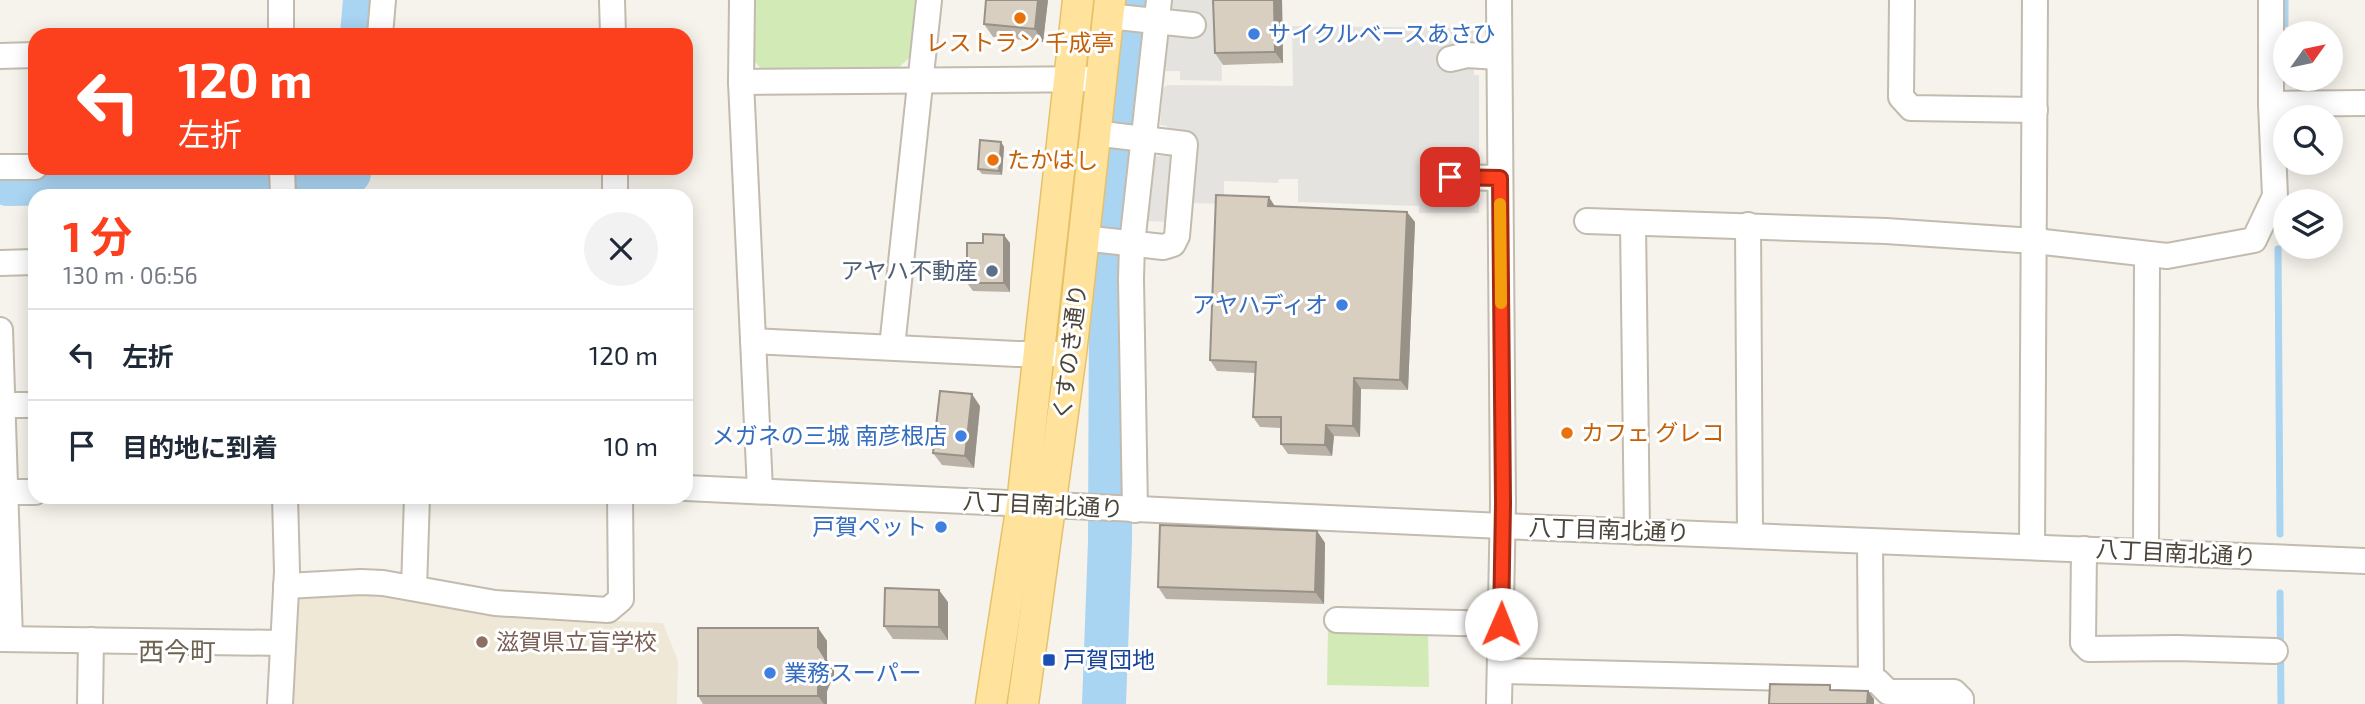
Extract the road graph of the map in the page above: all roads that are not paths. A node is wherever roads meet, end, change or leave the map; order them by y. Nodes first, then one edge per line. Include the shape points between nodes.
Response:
1 (281, 0) edge
2 (383, 0) edge
3 (612, 0) edge
4 (742, 0) edge
5 (929, 0) edge
6 (1078, 0) edge
7 (1499, 0) edge
8 (1902, 0) edge
9 (2035, 0) edge
10 (2271, 0) edge
11 (1135, 13) edge
12 (1193, 25) dead end
13 (281, 28) edge
14 (381, 28) edge
15 (613, 28) edge
16 (28, 55) edge
17 (0, 56) edge
18 (1498, 57) junction
19 (1450, 59) dead end
20 (1101, 79) junction
21 (920, 80) junction
22 (1068, 80) junction
23 (741, 82) junction
24 (2365, 103) edge
25 (2271, 104) junction
26 (2035, 110) junction
27 (1122, 137) junction
28 (0, 167) edge
29 (28, 167) edge
30 (1450, 177) dead end
31 (1500, 178) junction
32 (1587, 221) dead end
33 (1633, 223) junction
34 (1748, 225) junction
35 (2035, 241) junction
36 (1111, 242) junction
37 (2147, 255) junction
38 (0, 262) edge
39 (28, 262) edge
40 (0, 330) edge
41 (753, 341) junction
42 (892, 347) junction
43 (1038, 354) junction
44 (1071, 354) junction
45 (3, 405) junction
46 (28, 405) edge
47 (693, 488) edge
48 (760, 491) junction
49 (2, 492) edge
50 (28, 492) edge
51 (285, 504) edge
52 (417, 504) edge
53 (620, 504) edge
54 (1022, 504) junction
55 (1052, 504) junction
56 (1119, 509) junction
57 (1502, 526) junction
58 (1637, 531) junction
59 (1750, 536) junction
60 (1870, 541) junction
61 (2032, 547) junction
62 (2084, 549) junction
63 (2146, 552) junction
64 (2365, 561) edge
65 (286, 586) junction
66 (414, 588) junction
67 (1337, 620) dead end
68 (1501, 624) junction
69 (5, 639) edge
70 (91, 640) junction
71 (282, 643) junction
72 (2275, 651) dead end
73 (1501, 671) junction
74 (1871, 680) junction
75 (90, 704) edge
76 (280, 704) edge
77 (991, 704) edge
78 (1023, 704) edge
79 (1499, 704) edge
80 (1961, 704) edge

1 - 13 street
2 - 14 street
3 - 15 street
4 - 23 street
5 - 21 street
6 - 22 main road, くすのき通り
7 - 18 street
8 - 26 street via 1901,97 1910,108
9 - 26 street
10 - 25 street
11 - 12 street
11 - 20 main road, くすのき通り
11 - 27 street
16 - 17 street
18 - 19 street
18 - 31 street
20 - 22 street
20 - 27 main road, くすのき通り
21 - 22 street
21 - 23 street
21 - 42 street
22 - 43 main road, くすのき通り
23 - 41 street
24 - 25 street
25 - 37 street via 2274,196 2254,240 2167,256
26 - 35 street
27 - 36 main road, くすのき通り
27 - 36 street
27 - 36 street via 1185,144 1184,174 1173,244
28 - 29 street
30 - 31 street
31 - 57 street
32 - 33 street
33 - 34 street
33 - 58 street
34 - 35 street
34 - 59 street
35 - 37 street
35 - 61 street
36 - 44 main road, くすのき通り
36 - 56 street via 1131,279
37 - 63 street
38 - 39 street
40 - 45 street
41 - 42 street
41 - 48 street
42 - 43 street
43 - 44 street
43 - 54 main road, くすのき通り
44 - 55 main road, くすのき通り
45 - 46 street
45 - 49 street
47 - 48 street, 八丁目南北通り
48 - 54 street, 八丁目南北通り
49 - 50 street
49 - 69 street
51 - 65 street
52 - 66 street
53 - 66 street via 621,599 608,610 495,603
54 - 55 street, 八丁目南北通り
54 - 77 main road, くすのき通り
55 - 56 street, 八丁目南北通り
55 - 78 main road, くすのき通り
56 - 57 street, 八丁目南北通り
57 - 58 street, 八丁目南北通り
57 - 68 street
58 - 59 street, 八丁目南北通り
59 - 60 street, 八丁目南北通り
60 - 61 street, 八丁目南北通り
60 - 74 street
61 - 62 street, 八丁目南北通り
62 - 63 street, 八丁目南北通り
62 - 72 street via 2084,643 2089,649
63 - 64 street, 八丁目南北通り
65 - 66 street via 361,582
65 - 71 street
67 - 68 street
68 - 73 street
69 - 70 street
70 - 71 street
70 - 75 street
71 - 76 street
73 - 74 street
73 - 79 street
74 - 80 street via 1888,692 1954,692

